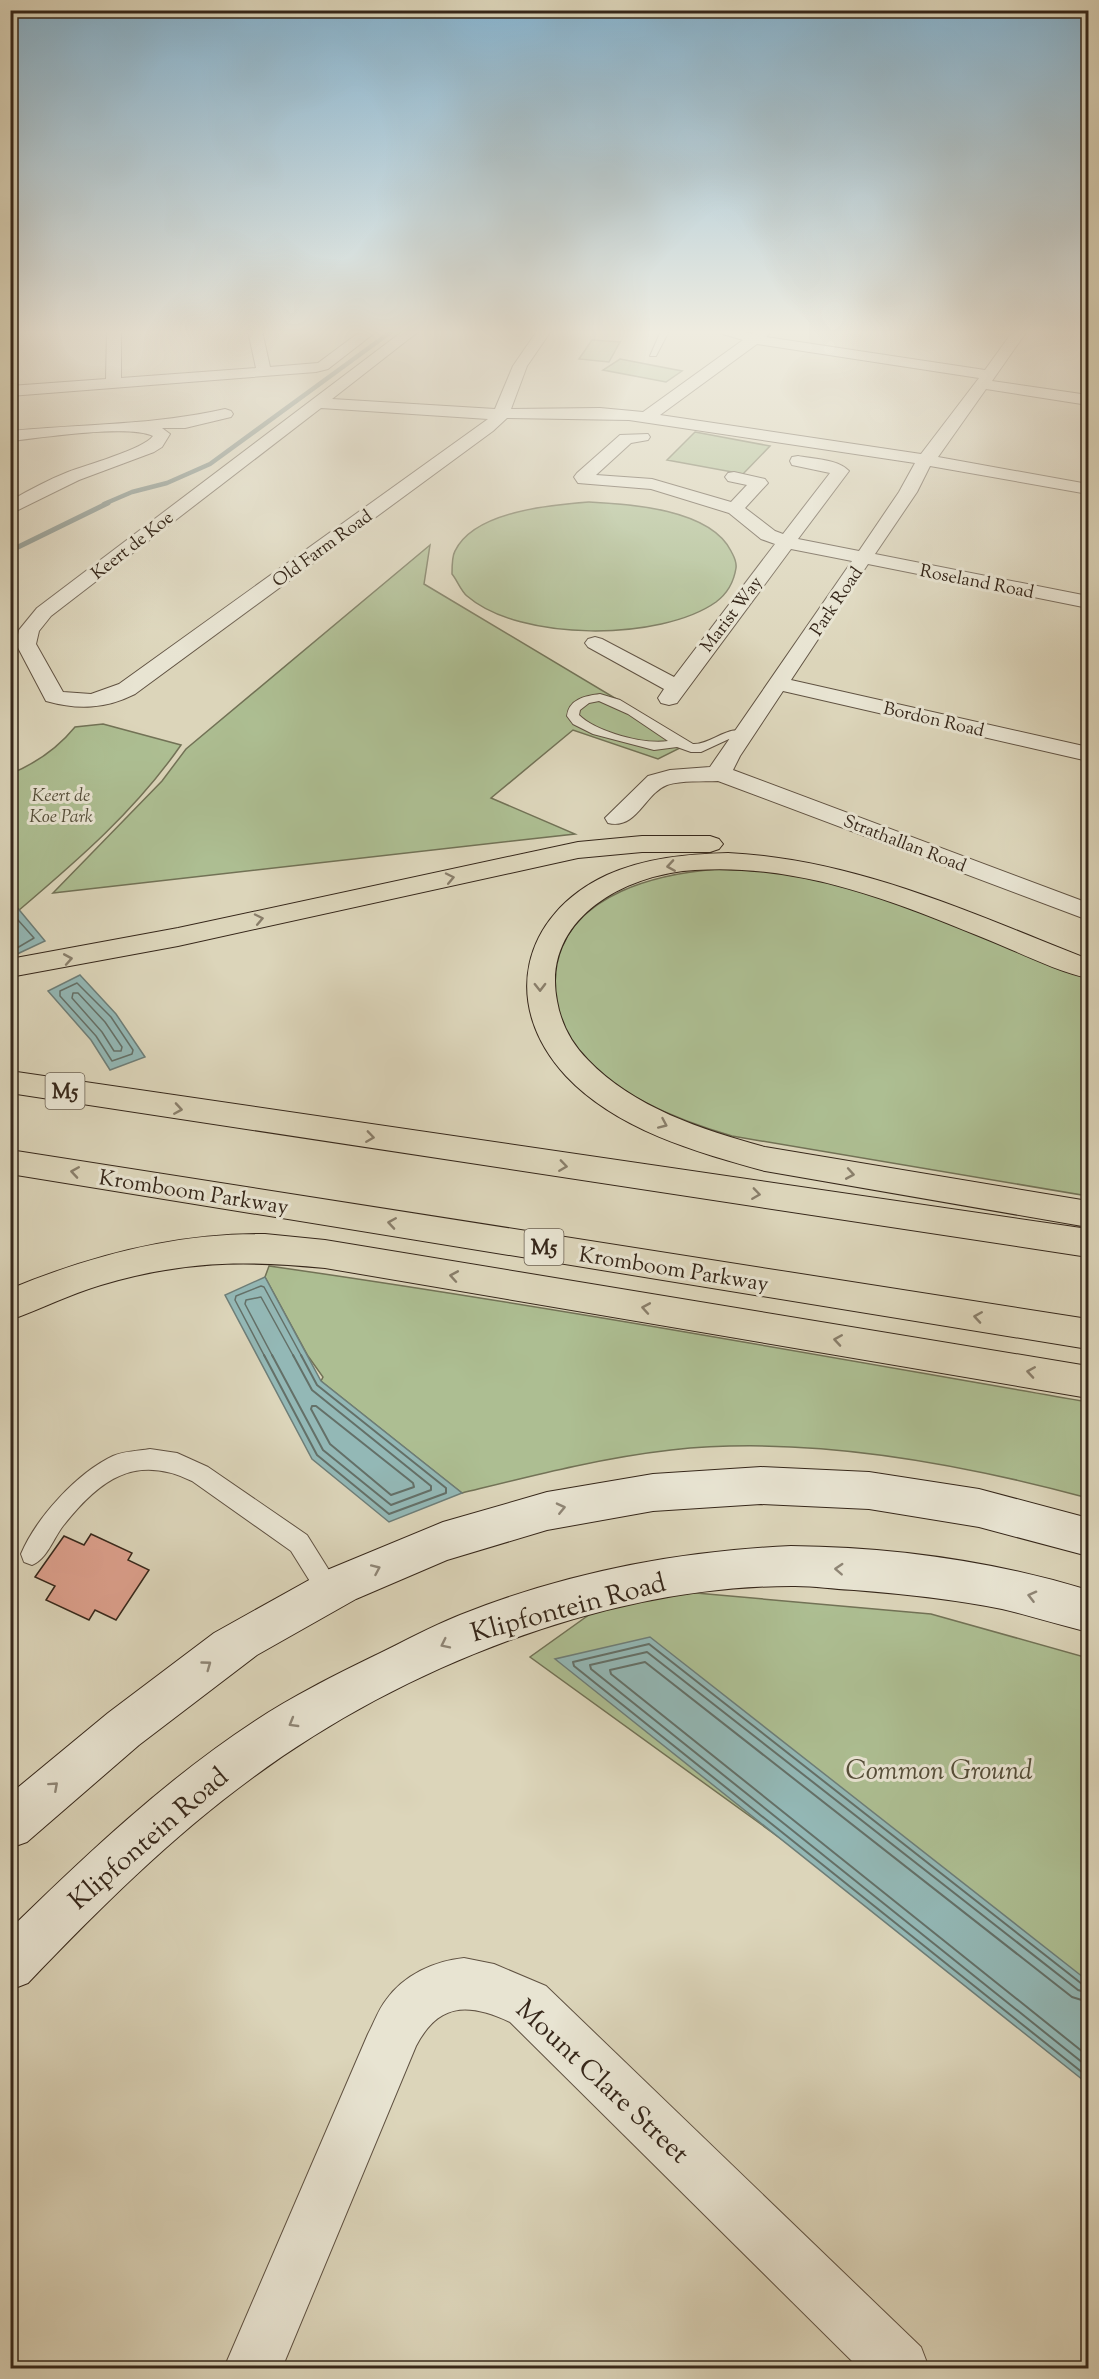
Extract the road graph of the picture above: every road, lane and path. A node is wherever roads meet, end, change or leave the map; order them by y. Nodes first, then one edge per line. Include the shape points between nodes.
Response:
1 (155, 442) edge
2 (264, 442) edge
3 (468, 442) edge
4 (622, 442) edge
5 (804, 442) edge
6 (941, 442) edge
7 (784, 459) dead end
8 (925, 460) junction
9 (734, 477) dead end
10 (1089, 489) edge
11 (10, 509) edge
12 (735, 509) junction
13 (786, 542) junction
14 (864, 559) junction
15 (1089, 603) edge
16 (595, 643) dead end
17 (779, 684) junction
18 (54, 696) joint
19 (744, 735) junction
20 (677, 743) junction
21 (1089, 754) edge
22 (721, 774) junction
23 (616, 818) dead end
24 (1089, 912) edge
25 (1089, 951) edge
26 (10, 968) edge
27 (1089, 969) edge
28 (10, 1082) edge
29 (10, 1162) edge
30 (1089, 1214) edge
31 (1089, 1243) edge
32 (10, 1305) edge
33 (1089, 1334) edge
34 (1089, 1382) edge
35 (1089, 1537) edge
36 (32, 1554) dead end
37 (329, 1591) junction
38 (1089, 1611) edge
39 (10, 1825) edge
40 (10, 1965) edge
41 (253, 2368) edge
42 (900, 2368) edge

1 - 11 street via 73,476
2 - 18 street, Keert de Koe via 44,612 29,630 26,644
3 - 18 street, Old Farm Road via 114,697 82,702
4 - 12 street via 584,480 659,486
5 - 8 street
6 - 8 street, Park Road
7 - 13 street, Marist Way via 840,471
8 - 10 street
8 - 14 street, Park Road
9 - 12 street via 759,483
12 - 13 street, Roseland Road via 762,532
13 - 14 street, Roseland Road
13 - 16 street, Marist Way via 673,692
14 - 15 street, Roseland Road
14 - 17 street, Park Road
17 - 19 street, Park Road
17 - 21 street, Bordon Road
19 - 20 lane via 725,736 700,749
19 - 22 street, Park Road via 722,766
20 - 20 lane via 647,720 607,699 587,699 574,709 573,716 579,724 604,733 651,746
22 - 23 street via 656,781
22 - 24 street, Strathallan Road
26 -> 25 highway via 178,937 578,850 662,843 787,851 895,876
27 -> 30 highway via 888,890 777,864 727,861 659,868 601,890 556,929 544,952 538,981 541,1010 556,1042 577,1067 640,1114 674,1129 765,1159
28 -> 31 highway, M5
33 -> 29 highway, Kromboom Parkway / M5
34 -> 32 highway via 335,1256 256,1248 171,1253 119,1264 56,1284
37 -> 35 street via 412,1553 506,1521 595,1499 684,1487 773,1484 872,1490 970,1505
36 - 37 lane via 56,1518 95,1478 120,1463 177,1463 200,1474 299,1543
39 -> 37 street via 148,1707 241,1641
38 -> 40 street, Klipfontein Road via 979,1583 792,1566 709,1572 628,1587 526,1613 459,1637 344,1694 270,1737 182,1802 112,1863
41 - 42 street, Mount Clare Street via 401,2024 430,1992 463,1981 498,1989 528,2004

